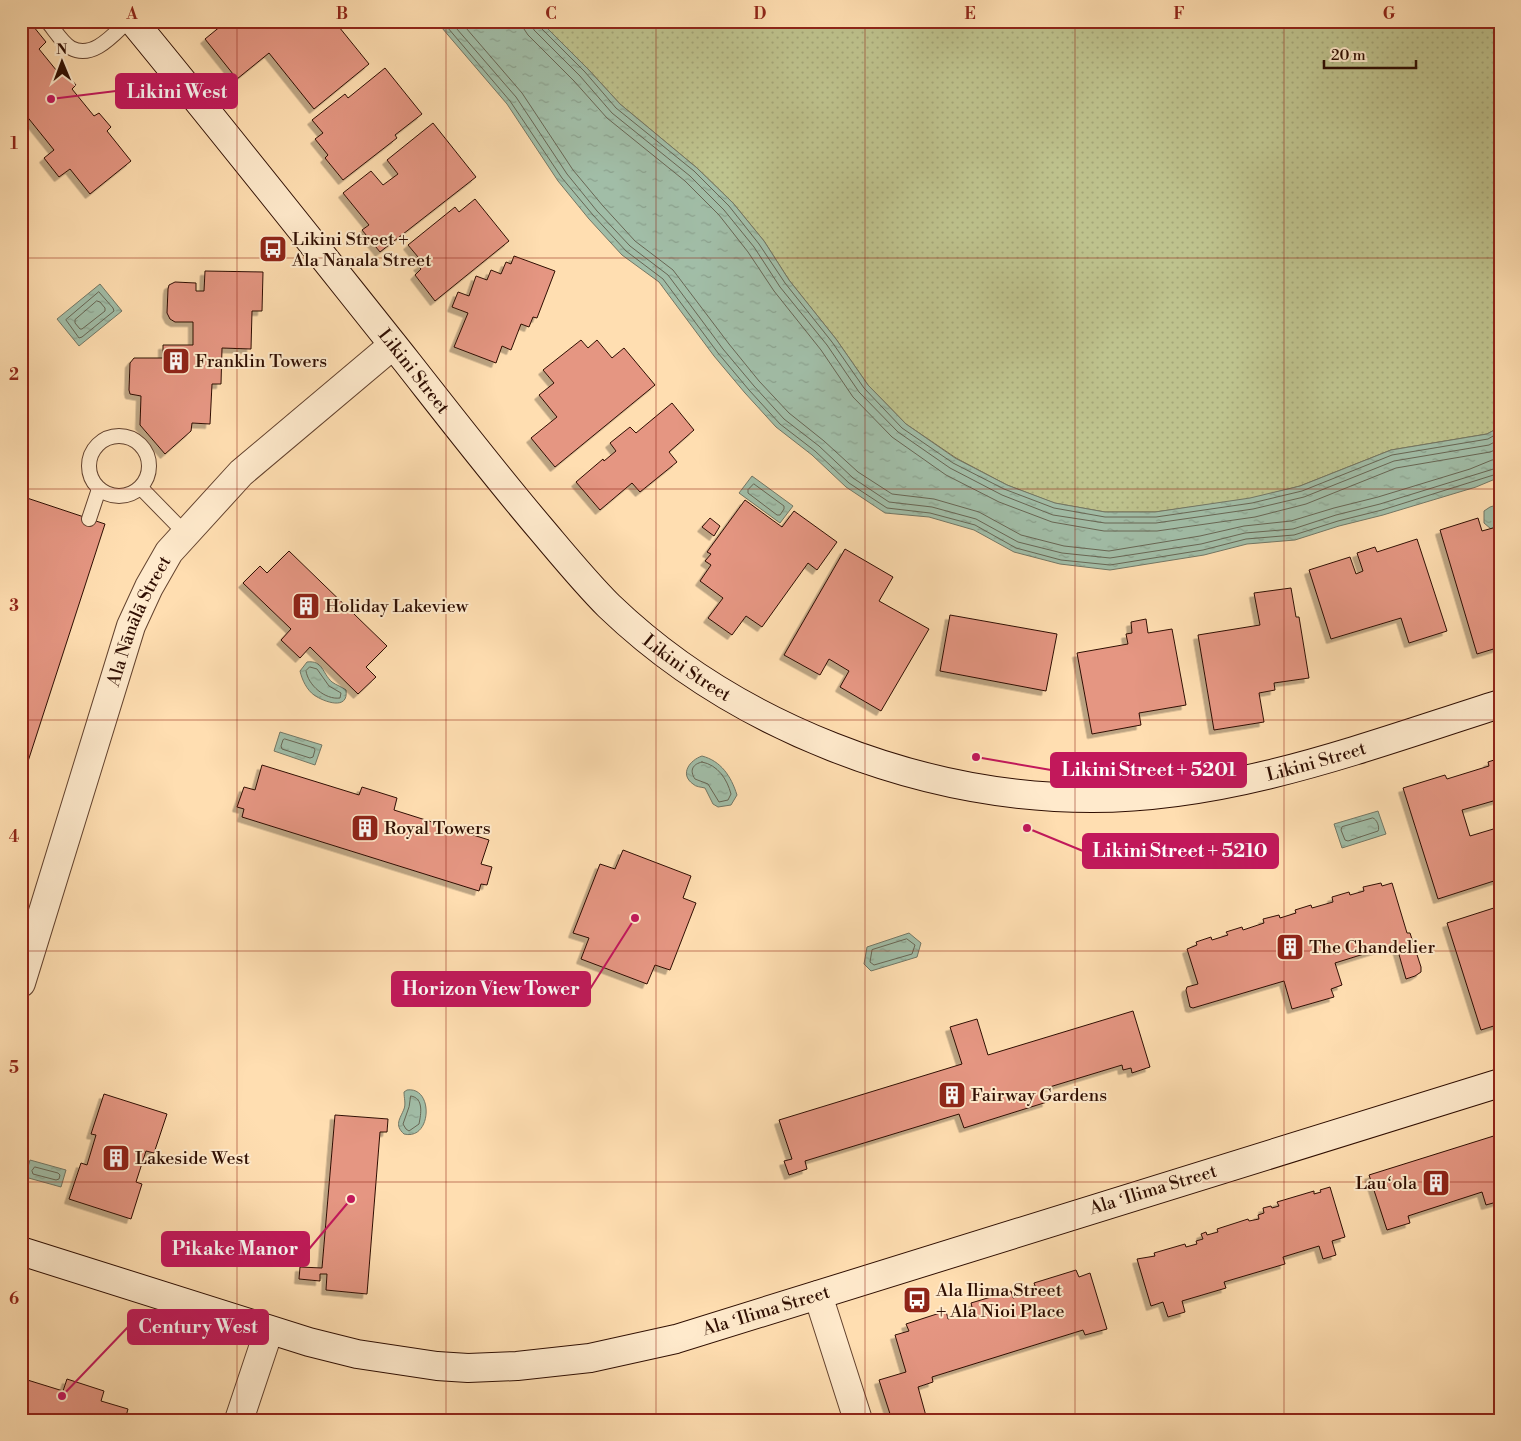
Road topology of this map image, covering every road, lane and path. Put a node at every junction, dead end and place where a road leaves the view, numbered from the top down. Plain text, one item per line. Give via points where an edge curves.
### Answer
1 (47, 21) edge
2 (128, 21) edge
3 (133, 21) edge
4 (393, 346) junction
5 (141, 488) junction
6 (99, 489) junction
7 (89, 519) dead end
8 (185, 533) junction
9 (1500, 704) edge
10 (21, 983) edge
11 (1500, 1083) edge
12 (21, 1252) edge
13 (818, 1295) junction
14 (270, 1330) junction
15 (238, 1420) edge
16 (858, 1420) edge

1 - 2 lane via 70,48 83,52 99,46
3 - 4 street, Likini Street
4 - 8 street, Ala Nānālā Street via 240,473
4 - 9 street, Likini Street via 511,493 610,607 676,661 750,709 878,763 946,782 997,791 1085,798 1144,795 1215,787 1281,773
5 - 6 lane via 126,496 107,494
5 - 6 lane via 150,467 144,447 126,436 116,436 106,439 92,452 89,472
5 - 8 lane
6 - 7 lane
8 - 10 street, Ala Nānālā Street via 169,552 131,626
11 - 13 street, Ala ʻIlima Street
12 - 14 street, Ala ʻIlima Street
13 - 14 street, Ala ʻIlima Street via 676,1339 590,1358 516,1366 437,1366 358,1354
13 - 16 street
14 - 15 street

